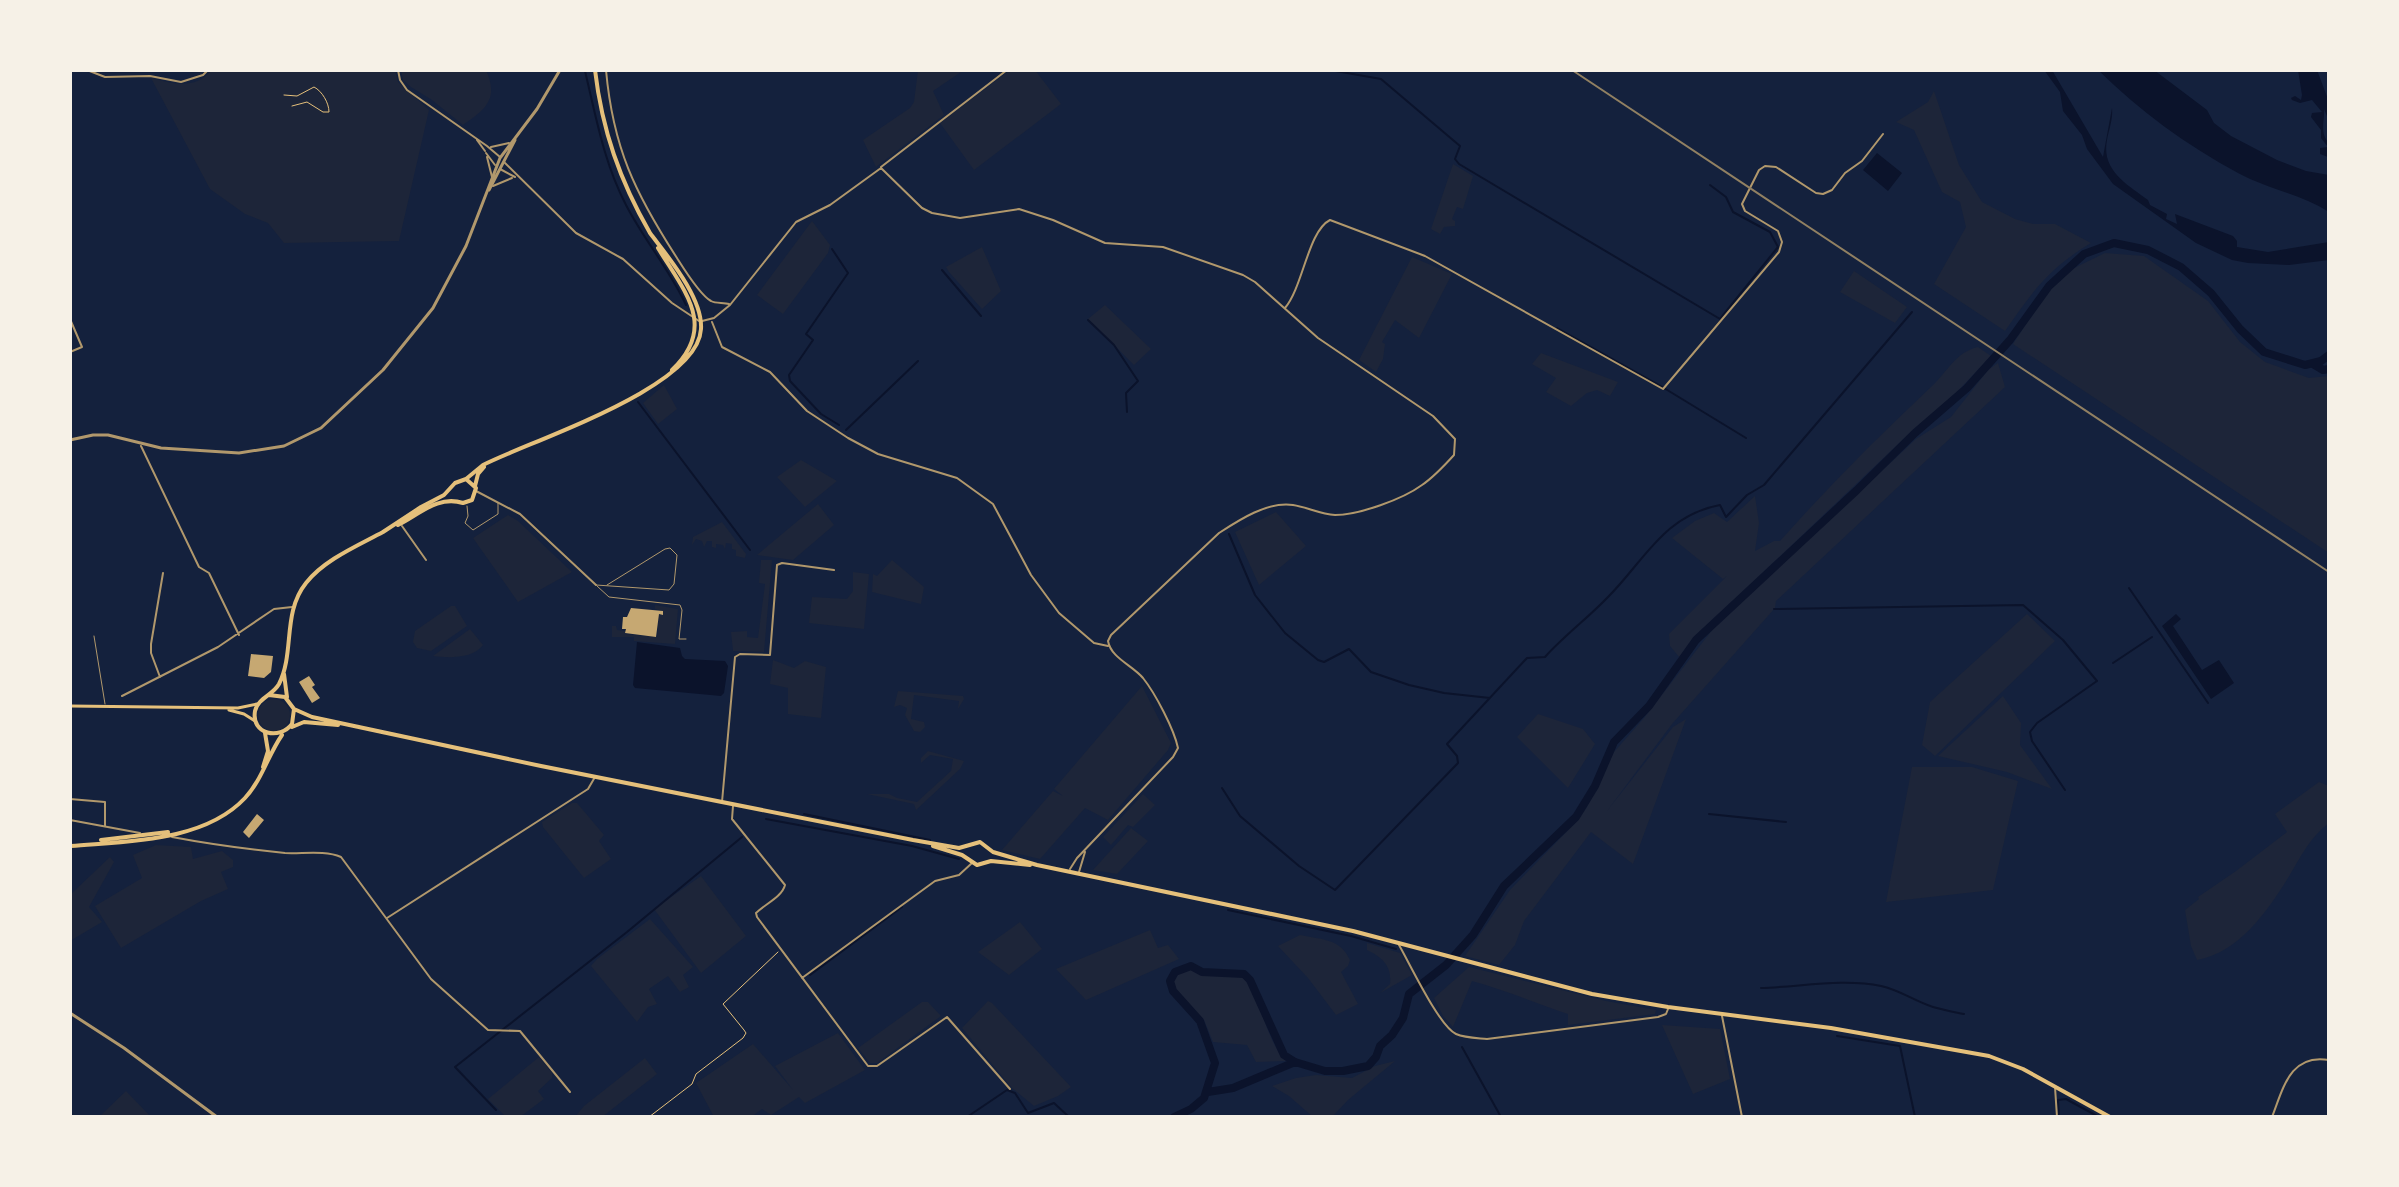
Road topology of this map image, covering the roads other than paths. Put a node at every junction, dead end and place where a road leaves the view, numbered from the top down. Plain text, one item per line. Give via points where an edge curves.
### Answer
1 (87, 70) edge
2 (208, 70) edge
3 (398, 70) edge
4 (560, 70) edge
5 (595, 70) edge
6 (606, 70) edge
7 (1007, 70) edge
8 (517, 134) junction
9 (1883, 134) dead end
10 (476, 139) junction
11 (509, 143) junction
12 (487, 146) junction
13 (486, 153) junction
14 (502, 160) junction
15 (498, 167) junction
16 (881, 168) junction
17 (492, 177) junction
18 (517, 178) junction
19 (492, 186) junction
20 (487, 193) junction
21 (650, 233) junction
22 (730, 305) junction
23 (1285, 308) junction
24 (70, 319) edge
25 (698, 320) junction
26 (711, 320) junction
27 (70, 352) edge
28 (655, 385) junction
29 (70, 440) edge
30 (141, 445) junction
31 (492, 460) junction
32 (466, 479) junction
33 (475, 488) junction
34 (452, 489) junction
35 (484, 497) junction
36 (474, 498) junction
37 (455, 500) junction
38 (498, 502) junction
39 (466, 503) junction
40 (400, 522) junction
41 (426, 560) dead end
42 (834, 570) dead end
43 (163, 573) dead end
44 (596, 585) junction
45 (607, 585) junction
46 (293, 607) junction
47 (239, 635) junction
48 (94, 636) dead end
49 (686, 639) dead end
50 (1109, 647) junction
51 (284, 665) junction
52 (161, 679) junction
53 (269, 695) junction
54 (122, 696) dead end
55 (288, 699) junction
56 (260, 701) junction
57 (105, 705) junction
58 (70, 706) edge
59 (217, 708) junction
60 (294, 709) junction
61 (257, 723) junction
62 (356, 727) junction
63 (290, 728) junction
64 (264, 731) junction
65 (283, 733) junction
66 (261, 773) junction
67 (595, 777) junction
68 (70, 799) edge
69 (722, 802) junction
70 (733, 804) junction
71 (70, 820) edge
72 (105, 828) junction
73 (190, 829) junction
74 (119, 831) junction
75 (145, 835) junction
76 (163, 835) junction
77 (115, 838) junction
78 (913, 840) junction
79 (969, 845) junction
80 (70, 846) edge
81 (1086, 849) junction
82 (989, 851) junction
83 (967, 858) junction
84 (986, 861) junction
85 (972, 863) junction
86 (1037, 865) junction
87 (1068, 871) junction
88 (1079, 873) junction
89 (386, 919) junction
90 (1398, 944) junction
91 (801, 978) junction
92 (1668, 1007) junction
93 (70, 1013) edge
94 (1722, 1014) junction
95 (2329, 1060) edge
96 (2055, 1086) junction
97 (1010, 1089) dead end
98 (570, 1092) dead end
99 (217, 1117) edge
100 (1742, 1117) edge
101 (2057, 1117) edge
102 (2110, 1117) edge
103 (2272, 1117) edge

1 - 2 street via 105,77 181,82
3 - 10 street via 407,90
4 - 8 street
5 - 21 main road via 613,157
6 - 22 street via 615,130 636,190 691,278 711,301
7 - 16 street
8 - 11 street
8 - 14 street
9 - 23 street via 1862,161 1823,194 1776,167 1759,170 1742,204 1778,231 1779,252 1663,389 1425,256 1330,220 1320,229
10 - 12 street
10 - 13 street
11 - 12 street
11 - 14 street
12 - 14 street
13 - 15 street
13 - 17 street
14 - 15 street
14 - 18 street
15 - 17 street
15 - 18 street
15 - 19 street
16 - 22 street via 796,222
16 - 23 street via 932,213 960,218 1019,209 1105,243 1163,247 1243,275
17 - 20 street
18 - 19 street
18 - 25 street via 576,233 623,259
19 - 20 street
20 - 30 street via 455,269 423,323 376,378 321,428 260,451
21 - 25 main road
21 - 25 main road via 688,288
22 - 26 street
23 - 50 street via 1333,350 1433,416 1455,439 1454,455 1408,494 1359,511 1337,515 1285,504 1230,526 1111,635
24 - 27 street via 82,347
25 - 26 street
25 - 28 main road via 687,353
25 - 28 main road via 698,343 690,356
26 - 50 street via 722,347 770,372 807,411 848,438 878,454 957,478 993,504 1031,575 1059,613 1094,643
28 - 31 main road
29 - 30 street via 96,434
30 - 47 street via 199,567 209,573
31 - 32 main road
31 - 33 main road via 478,474
32 - 33 main road
32 - 34 main road
33 - 35 street
33 - 36 main road
34 - 37 main road
34 - 40 main road
35 - 36 street
35 - 38 street
36 - 39 main road
37 - 39 main road
37 - 40 main road via 436,503
38 - 39 lane via 498,514 471,530 465,523
38 - 44 street via 527,519
40 - 41 street
40 - 46 main road via 315,574
42 - 69 street via 777,565 770,655 735,657
43 - 52 street via 151,644
44 - 45 lane
44 - 49 lane via 609,597 680,605 679,639
45 - 45 lane via 669,590 677,555 665,549
46 - 47 street via 274,609
46 - 51 main road
47 - 52 street
48 - 57 lane
50 - 81 street via 1148,685 1178,748
51 - 53 main road
51 - 55 main road
52 - 54 street
53 - 55 main road
53 - 56 main road
55 - 60 main road
56 - 59 main road via 244,708
56 - 61 main road
57 - 58 main road
57 - 59 main road
59 - 61 main road
60 - 62 main road
60 - 63 main road
61 - 64 main road
62 - 63 main road via 304,722
62 - 67 main road
63 - 65 main road
64 - 65 main road
64 - 66 main road via 268,751
65 - 66 main road
66 - 73 main road via 229,812
67 - 69 main road
67 - 89 street via 588,789
68 - 72 street via 105,802
69 - 70 main road
70 - 78 main road
70 - 91 street via 732,819 785,885 756,913
71 - 72 street
72 - 74 street
73 - 75 main road
73 - 76 main road
74 - 75 street
74 - 77 street
75 - 77 main road
76 - 80 main road
76 - 89 street via 278,852 336,854 348,863
77 - 80 main road
78 - 79 main road
78 - 83 main road
79 - 82 main road via 980,842
79 - 83 main road
81 - 87 street
81 - 88 street
82 - 84 main road
82 - 86 main road
83 - 85 main road
84 - 85 main road
84 - 86 main road
85 - 91 street via 959,875 935,881
86 - 87 main road
87 - 88 main road
88 - 90 main road
89 - 98 street via 431,979 488,1030 520,1031
90 - 92 main road via 1592,994
90 - 92 street via 1442,1020 1456,1034 1487,1039 1658,1017
91 - 97 street via 868,1066 877,1066 947,1017
92 - 94 main road
93 - 99 street
94 - 96 main road via 1989,1056
94 - 100 street
95 - 103 street via 2311,1060 2290,1072
96 - 101 street
96 - 102 main road

